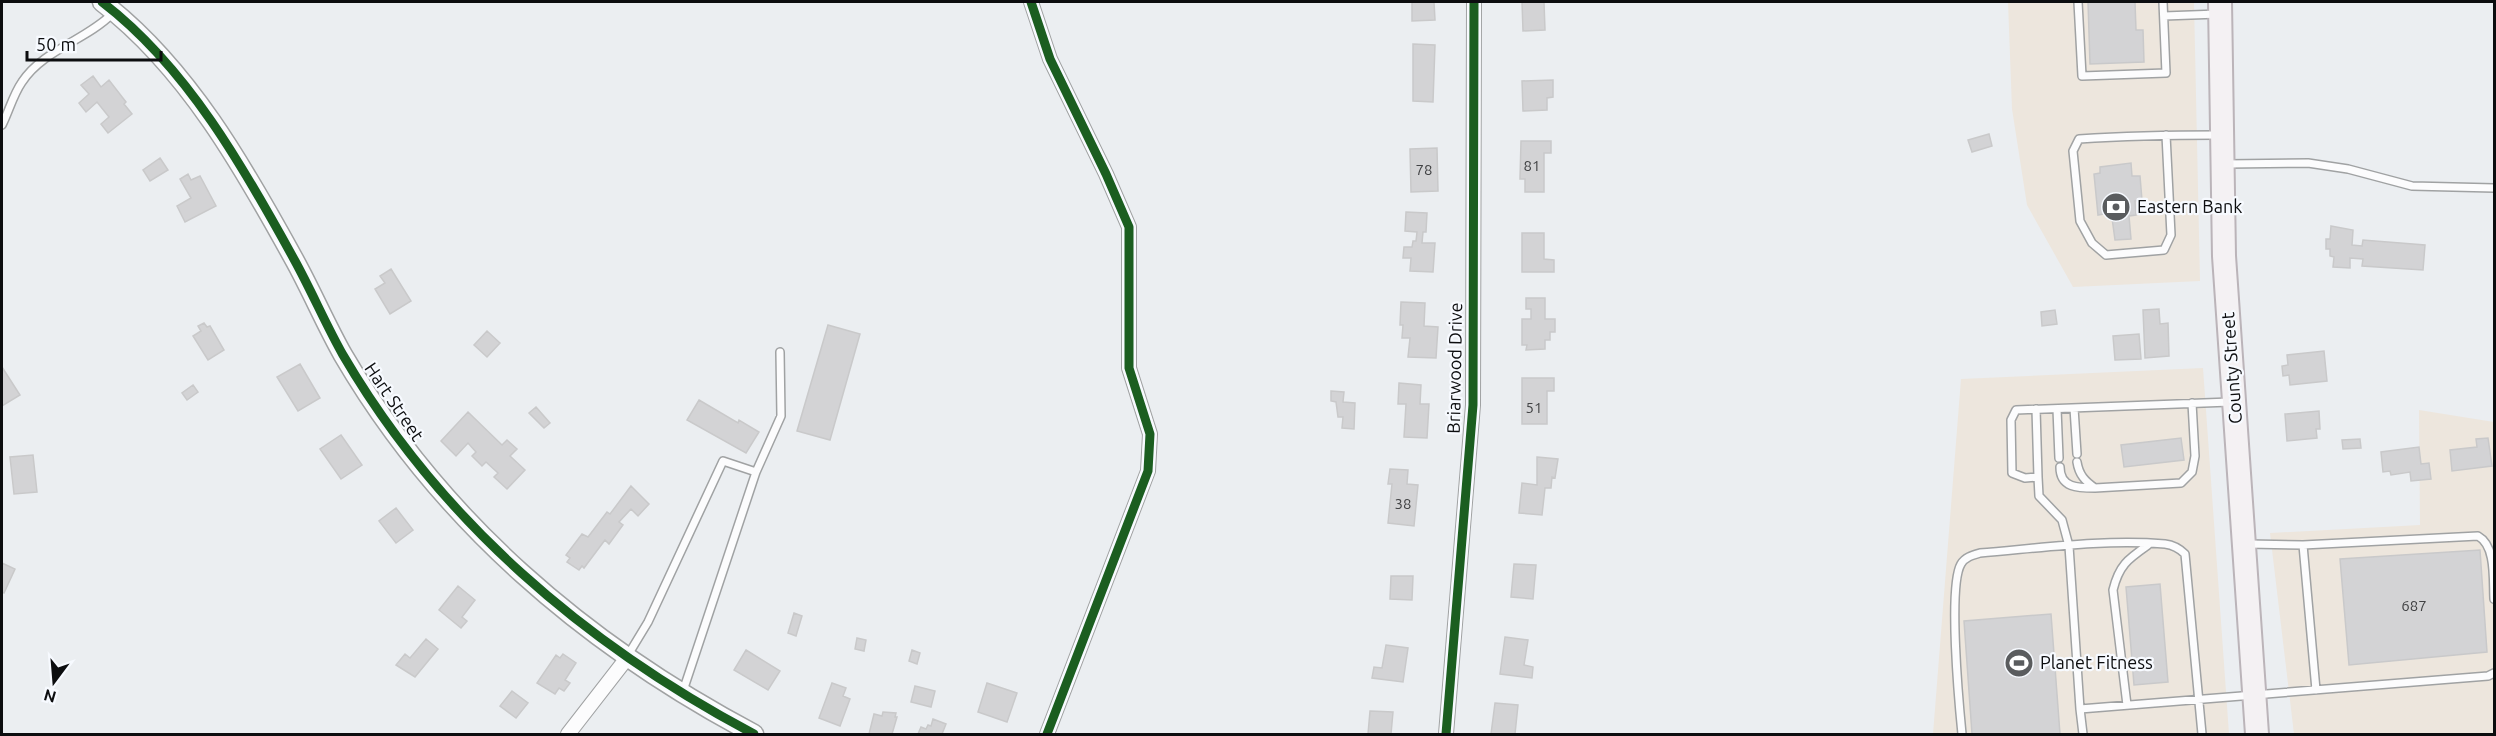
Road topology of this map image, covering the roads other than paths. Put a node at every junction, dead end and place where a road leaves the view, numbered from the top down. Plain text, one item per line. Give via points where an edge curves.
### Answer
1 (1031, 2) edge
2 (1474, 2) edge
3 (2078, 2) edge
4 (2163, 2) edge
5 (108, 7) edge
6 (2221, 8) edge
7 (2164, 16) junction
8 (2, 125) edge
9 (2166, 135) junction
10 (2223, 135) junction
11 (2223, 164) junction
12 (2494, 188) edge
13 (780, 352) dead end
14 (2234, 402) junction
15 (2192, 404) junction
16 (2074, 408) junction
17 (2057, 409) junction
18 (2036, 410) junction
19 (756, 472) junction
20 (2038, 477) junction
21 (2096, 488) junction
22 (2244, 544) junction
23 (2148, 545) junction
24 (2303, 545) junction
25 (2069, 546) junction
26 (2494, 599) edge
27 (627, 658) junction
28 (2494, 673) edge
29 (2316, 690) junction
30 (682, 694) junction
31 (2254, 694) junction
32 (2197, 699) junction
33 (2127, 705) junction
34 (2080, 709) junction
35 (567, 735) edge
36 (754, 735) edge
37 (1047, 735) edge
38 (1446, 735) edge
39 (1962, 735) edge
40 (2083, 735) edge
41 (2202, 735) edge
42 (2257, 735) edge

1 - 37 street via 1050,59 1129,227 1129,368 1150,434 1149,471
2 - 38 street, Briarwood Drive via 1473,405
3 - 7 lane via 2082,76 2166,73
4 - 7 lane
5 - 8 lane via 98,28 43,60 23,81
5 - 27 street, Hart Street via 159,56 199,104 280,233 347,361 405,450 488,543 547,597
6 - 7 lane
6 - 10 main road, County Street
9 - 9 lane via 2079,140 2073,151 2080,221 2092,243 2106,255 2164,250 2171,235
9 - 10 lane
10 - 11 main road, County Street
11 - 12 lane via 2308,163 2412,186
11 - 14 main road, County Street via 2224,256
13 - 19 lane via 781,416
14 - 15 lane
14 - 22 main road, County Street
15 - 16 lane
15 - 21 lane via 2195,456 2192,472 2181,483
16 - 17 lane
16 - 21 lane via 2078,470
17 - 18 lane
17 - 21 lane via 2060,474 2074,488
18 - 20 lane
18 - 20 lane via 2016,410 2010,420 2012,473
19 - 27 lane via 723,461 648,622
19 - 30 lane
20 - 25 lane via 2039,496 2062,520
22 - 24 lane
22 - 31 main road, County Street
23 - 25 lane
23 - 32 lane via 2166,544 2185,554
23 - 33 lane via 2118,572 2113,590
24 - 26 lane via 2478,536 2487,540 2492,550
24 - 29 lane
25 - 34 lane
25 - 39 lane via 1980,553 1961,564 1955,617
27 - 30 street, Hart Street
27 - 35 street
28 - 29 lane
29 - 31 lane
30 - 36 street, Hart Street
31 - 32 lane
31 - 42 main road, County Street
32 - 33 lane
32 - 41 lane
33 - 34 lane
34 - 40 lane

